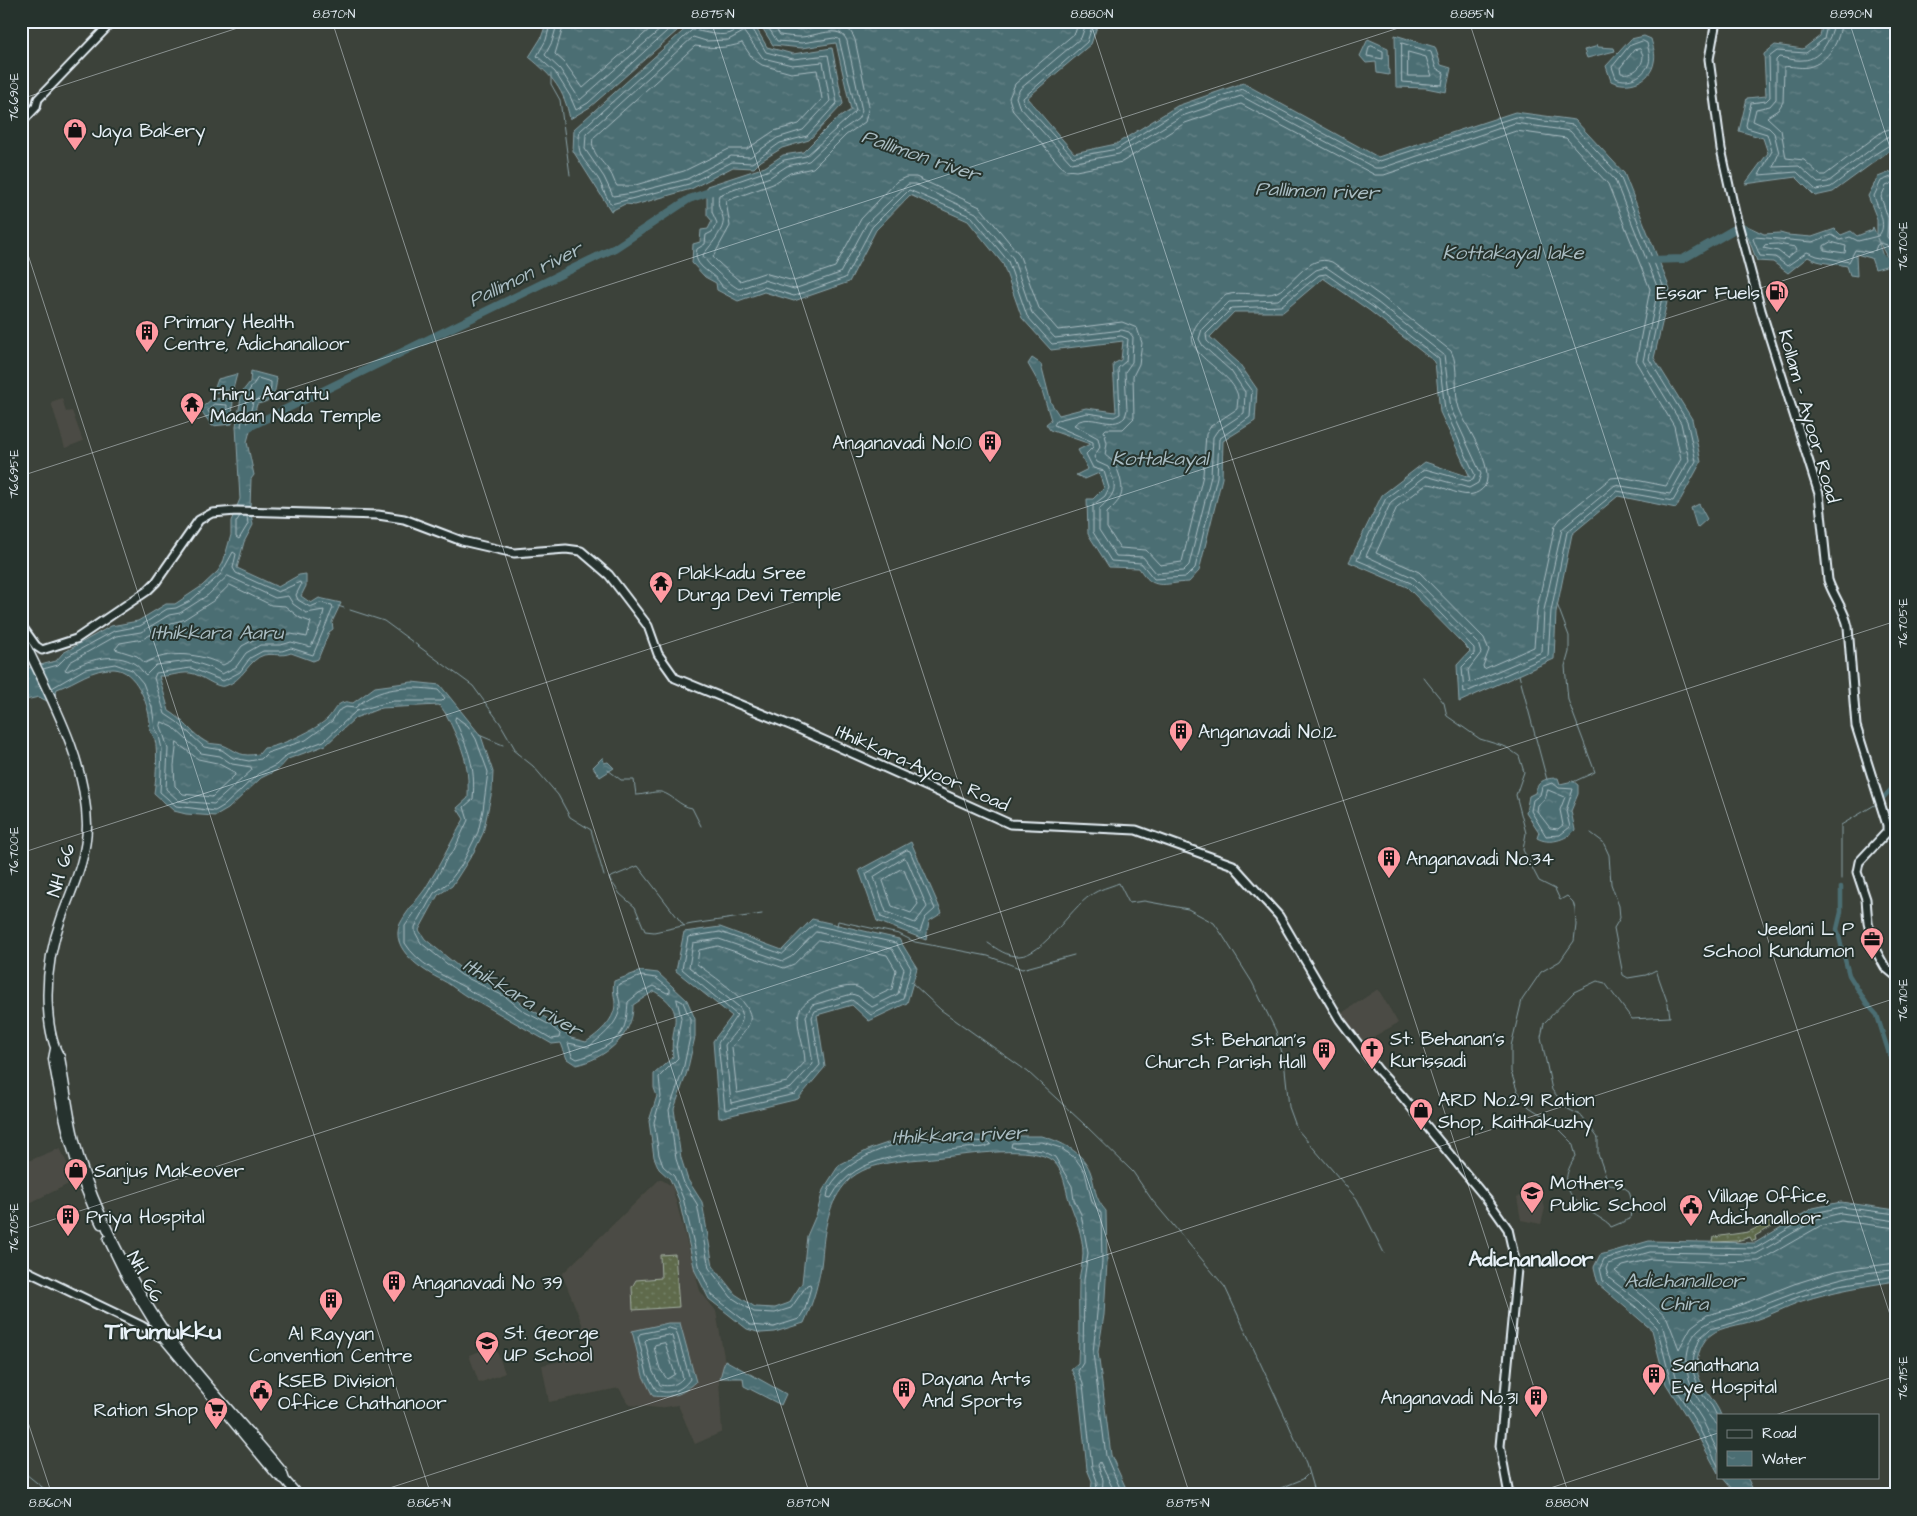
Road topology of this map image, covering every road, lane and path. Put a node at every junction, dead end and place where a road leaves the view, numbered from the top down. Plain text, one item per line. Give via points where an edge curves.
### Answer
1 (113, 21) edge
2 (1716, 21) edge
3 (21, 123) edge
4 (21, 625) edge
5 (21, 635) edge
6 (1896, 976) edge
7 (55, 1049) junction
8 (21, 1268) edge
9 (154, 1323) junction
10 (142, 1326) junction
11 (164, 1339) junction
12 (285, 1480) junction
13 (298, 1495) edge
14 (1509, 1495) edge

1 - 3 main road via 38,99 36,108
2 - 6 main road, Kollam - Ayoor Road via 1710,50 1711,86 1735,213 1761,310 1819,494 1828,580 1847,619 1856,726 1887,825 1887,832 1859,862 1857,872 1866,899 1875,949 1885,966
4 - 14 main road, Ithikkara-Ayoor Road via 42,650 76,639 147,591 199,520 212,514 254,511 378,515 404,519 462,541 514,553 585,552 609,575 648,626 658,654 675,678 792,726 1010,824 1136,830 1233,864 1279,916 1340,1020 1508,1229 1517,1269 1500,1446
5 - 7 highway, NH 66 via 79,768 87,827 82,864 58,928 47,972 49,1020
7 - 9 highway, NH 66 via 53,1059 64,1120 81,1181 127,1278
7 - 12 highway, NH 66 via 60,1057 84,1174 129,1269 177,1348 282,1470
8 - 10 main road
9 - 10 main road
9 - 11 highway, NH 66
10 - 11 main road
11 - 12 highway, NH 66 via 277,1476
12 - 13 highway, NH 66

